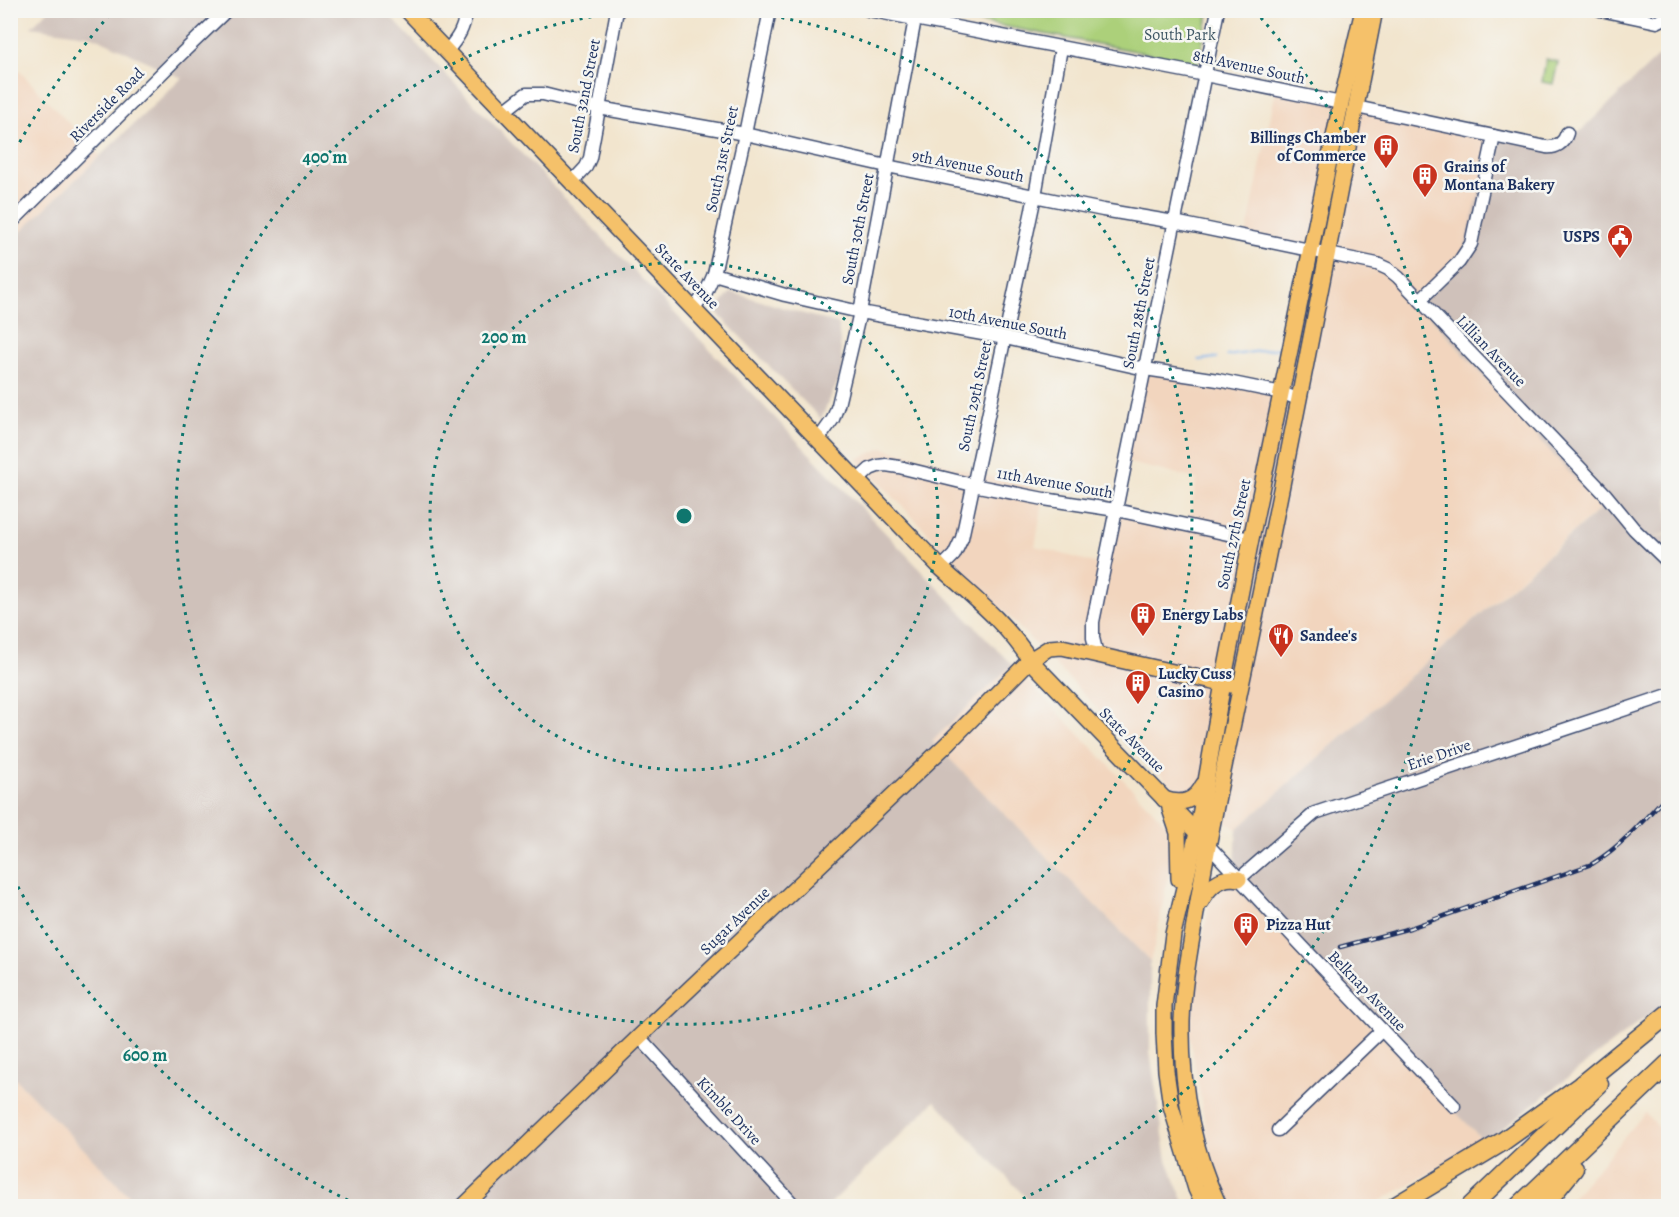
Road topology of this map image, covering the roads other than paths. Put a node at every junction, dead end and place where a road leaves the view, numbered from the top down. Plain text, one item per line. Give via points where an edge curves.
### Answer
1 (227, 10) edge
2 (407, 10) edge
3 (467, 10) edge
4 (617, 10) edge
5 (770, 10) edge
6 (868, 10) edge
7 (1218, 10) edge
8 (1363, 10) edge
9 (1375, 10) edge
10 (1600, 10) edge
11 (1668, 14) edge
12 (915, 19) junction
13 (1061, 48) junction
14 (446, 52) junction
15 (1205, 75) junction
16 (1341, 103) junction
17 (1356, 107) junction
18 (599, 108) junction
19 (503, 112) junction
20 (745, 134) junction
21 (1566, 134) dead end
22 (1494, 136) junction
23 (887, 166) junction
24 (572, 182) junction
25 (1035, 196) junction
26 (1174, 222) junction
27 (10, 224) edge
28 (1311, 250) junction
29 (1327, 254) junction
30 (714, 274) junction
31 (1420, 300) junction
32 (694, 309) junction
33 (860, 312) junction
34 (1005, 338) junction
35 (1145, 369) junction
36 (1282, 393) junction
37 (1298, 399) junction
38 (818, 440) junction
39 (857, 481) junction
40 (973, 485) junction
41 (1116, 510) junction
42 (1251, 539) junction
43 (1668, 562) edge
44 (941, 568) junction
45 (1093, 622) junction
46 (1072, 649) junction
47 (1097, 654) junction
48 (1030, 660) junction
49 (1222, 683) junction
50 (1241, 687) junction
51 (1668, 695) edge
52 (1206, 779) junction
53 (1164, 799) junction
54 (1197, 833) junction
55 (1208, 845) junction
56 (1239, 879) junction
57 (1196, 913) junction
58 (1178, 915) junction
59 (1668, 1014) edge
60 (1668, 1019) edge
61 (1382, 1030) junction
62 (639, 1037) junction
63 (1668, 1065) edge
64 (1454, 1106) dead end
65 (1278, 1130) dead end
66 (464, 1206) edge
67 (795, 1206) edge
68 (1204, 1206) edge
69 (1220, 1206) edge
70 (1396, 1206) edge
71 (1471, 1206) edge
72 (1519, 1206) edge
73 (1543, 1206) edge

1 - 27 street, Riverside Road
2 - 14 main road, State Avenue
3 - 14 street via 463,28
4 - 18 street, South 32nd Street
5 - 20 street, South 31st Street
6 - 12 street, 8th Avenue South
7 - 15 street, South 28th Street
8 - 16 main road, South 27th Street
9 - 17 main road
10 - 11 street via 1657,22
12 - 13 street, 8th Avenue South
12 - 23 street, South 30th Street
13 - 15 street, 8th Avenue South
13 - 25 street, South 29th Street
14 - 19 main road, State Avenue
15 - 16 street, 8th Avenue South
15 - 26 street, South 28th Street
16 - 28 main road, South 27th Street
17 - 22 street
17 - 29 main road
18 - 19 street, 9th Avenue South via 532,93
18 - 20 street, 9th Avenue South
18 - 24 street, South 32nd Street via 590,158
19 - 24 main road, State Avenue
20 - 23 street, 9th Avenue South
20 - 30 street, South 31st Street
21 - 22 street via 1560,144 1551,147
22 - 31 street via 1471,244 1459,262
23 - 25 street, 9th Avenue South
23 - 33 street, South 30th Street
24 - 32 main road, State Avenue
25 - 26 street, 9th Avenue South
25 - 34 street, South 29th Street
26 - 28 street, 9th Avenue South
26 - 35 street, South 28th Street
28 - 29 street, 9th Avenue South
28 - 36 main road, South 27th Street
29 - 31 street, 9th Avenue South via 1388,269
29 - 37 main road
30 - 32 street, South 31st Street
30 - 33 street, 10th Avenue South via 785,296
31 - 43 street, Lillian Avenue
32 - 38 main road, State Avenue
33 - 34 street, 10th Avenue South
33 - 38 street, South 30th Street via 838,405
34 - 35 street, 10th Avenue South
34 - 40 street, South 29th Street
35 - 36 street, 10th Avenue South
35 - 41 street, South 28th Street
36 - 37 street, 10th Avenue South
36 - 42 main road, South 27th Street
37 - 50 main road
38 - 39 main road, State Avenue
39 - 40 street, 11th Avenue South via 870,469 886,465
39 - 44 main road, State Avenue
40 - 41 street, 11th Avenue South
40 - 44 street, South 29th Street via 962,538 954,555
41 - 42 street, 11th Avenue South
41 - 45 street, South 28th Street
42 - 49 main road, South 27th Street
44 - 48 main road, State Avenue via 986,622
45 - 46 street, South 28th Street via 1085,638
45 - 47 street, South 28th Street
46 - 47 main road, Sugar Avenue
46 - 48 main road, Sugar Avenue via 1048,648
47 - 49 main road, Sugar Avenue
48 - 53 main road, State Avenue
48 - 62 main road, Sugar Avenue
49 - 50 main road, Sugar Avenue
49 - 52 main road, South 27th Street
50 - 55 main road
51 - 56 street, Erie Drive via 1315,813
52 - 53 main road via 1191,800
52 - 54 main road, South 27th Street
53 - 54 main road, State Avenue
53 - 58 main road via 1179,833
54 - 55 main road, State Avenue
54 - 58 main road, South 27th Street
55 - 56 street, Belknap Avenue
55 - 57 main road
56 - 57 main road via 1214,884
56 - 61 street, Belknap Avenue
57 - 69 main road via 1182,1018 1182,1061 1192,1128
58 - 68 main road, South 27th Street via 1164,1006 1166,1071 1171,1107
59 - 70 highway via 1580,1086 1502,1142
60 - 71 highway
61 - 64 street, Belknap Avenue
61 - 65 street
62 - 66 main road, Sugar Avenue
62 - 67 street, Kimble Drive
63 - 72 highway
63 - 73 highway

